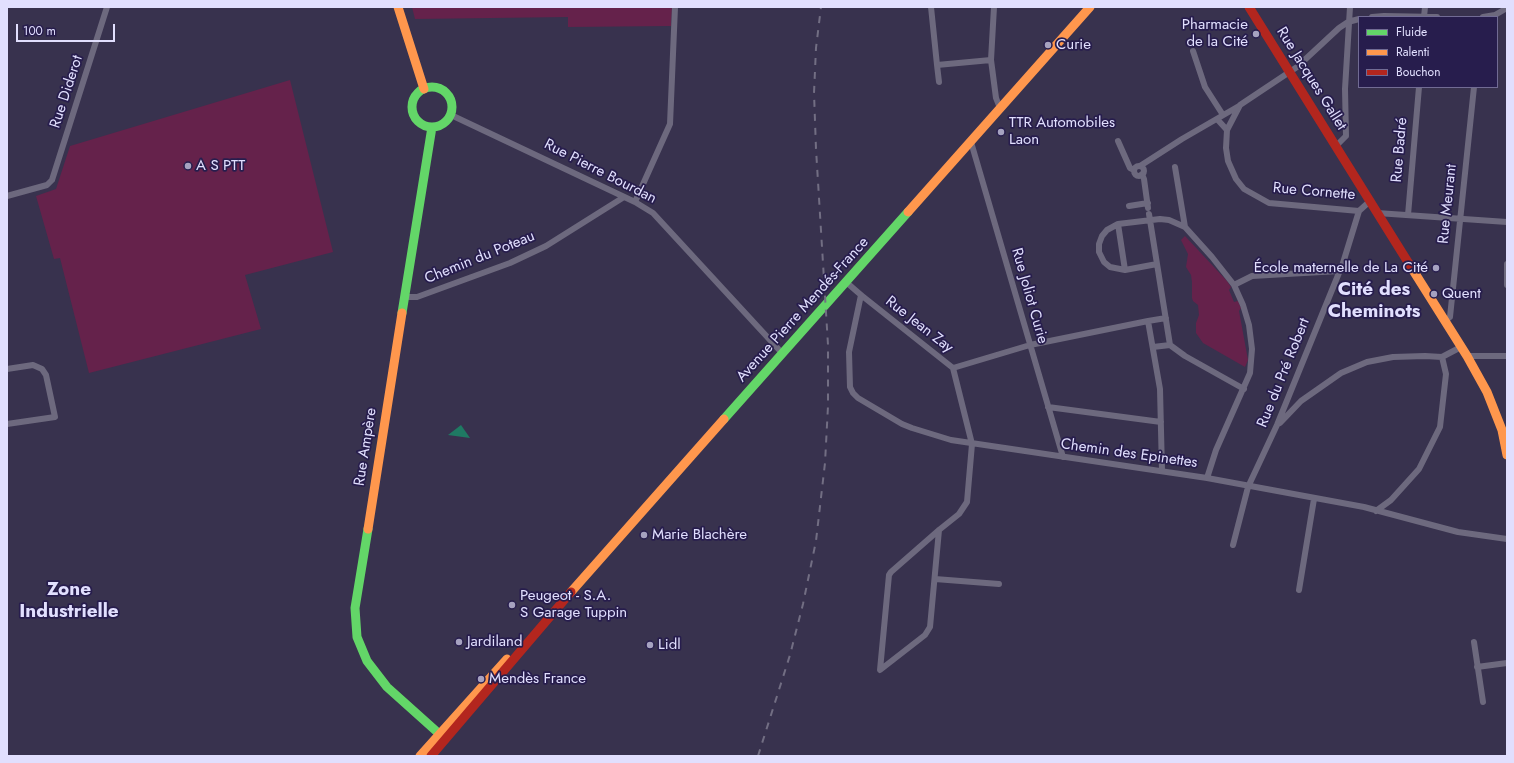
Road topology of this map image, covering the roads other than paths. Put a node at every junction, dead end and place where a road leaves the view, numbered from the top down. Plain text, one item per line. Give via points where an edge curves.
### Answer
1 (107, 7) edge
2 (398, 7) edge
3 (675, 7) edge
4 (931, 7) edge
5 (994, 7) edge
6 (1090, 7) edge
7 (1249, 7) edge
8 (1350, 7) edge
9 (1425, 7) edge
10 (1507, 8) edge
11 (1384, 16) edge
12 (1424, 16) edge
13 (1494, 16) edge
14 (1358, 19) edge
15 (1348, 22) junction
16 (1192, 51) dead end
17 (991, 60) junction
18 (937, 65) junction
19 (1290, 72) junction
20 (939, 82) dead end
21 (1419, 88) edge
22 (1474, 88) edge
23 (424, 89) junction
24 (1240, 105) junction
25 (1000, 108) junction
26 (451, 115) junction
27 (1223, 115) junction
28 (1217, 119) junction
29 (432, 127) junction
30 (1227, 130) junction
31 (1118, 141) dead end
32 (971, 142) junction
33 (1336, 146) junction
34 (1140, 166) junction
35 (1175, 167) dead end
36 (1134, 170) junction
37 (1142, 174) junction
38 (7, 196) edge
39 (624, 197) junction
40 (1370, 201) junction
41 (635, 202) junction
42 (1130, 206) dead end
43 (1149, 211) junction
44 (1359, 211) junction
45 (1377, 213) junction
46 (1408, 215) junction
47 (1460, 218) junction
48 (1507, 222) edge
49 (1118, 224) junction
50 (1184, 227) junction
51 (1157, 264) junction
52 (1507, 264) edge
53 (1125, 270) junction
54 (1339, 271) junction
55 (846, 282) junction
56 (1507, 285) edge
57 (1234, 286) junction
58 (861, 295) junction
59 (404, 297) junction
60 (1166, 318) junction
61 (1148, 321) junction
62 (1445, 321) junction
63 (1030, 345) junction
64 (1170, 345) junction
65 (1153, 347) junction
66 (1461, 347) junction
67 (782, 353) junction
68 (1467, 356) junction
69 (1507, 356) edge
70 (1442, 357) junction
71 (953, 368) junction
72 (7, 369) edge
73 (1244, 389) junction
74 (1048, 407) junction
75 (1161, 422) junction
76 (7, 424) edge
77 (1277, 425) junction
78 (972, 444) junction
79 (1507, 453) edge
80 (1063, 457) junction
81 (1162, 471) junction
82 (1207, 478) junction
83 (1248, 487) junction
84 (1314, 499) junction
85 (1376, 511) junction
86 (939, 530) junction
87 (1507, 539) edge
88 (1233, 545) dead end
89 (935, 579) junction
90 (999, 584) dead end
91 (1299, 590) dead end
92 (1474, 642) dead end
93 (1507, 663) edge
94 (1477, 667) junction
95 (1483, 702) dead end
96 (444, 735) junction
97 (420, 756) edge
98 (431, 756) edge

1 - 38 street, Rue Diderot via 52,180 47,185
2 - 23 main road
3 - 41 street via 670,124
4 - 18 street
5 - 17 street
6 - 25 main road, Avenue Pierre Mendés-France
7 - 19 main road, Rue Jacques Gallet
8 - 15 street
9 - 12 street
10 - 13 street
11 - 12 street
14 - 15 street
15 - 19 street, Rue Cornette
15 - 33 street via 1346,136
16 - 27 street via 1205,87
17 - 18 street
17 - 25 street via 996,98
18 - 20 street
19 - 24 street, Rue Cornette
19 - 33 main road, Rue Jacques Gallet
21 - 46 street, Rue Badré
22 - 47 street, Rue Meurant
23 - 26 main road via 436,87 446,92 452,103
23 - 29 main road via 416,96 412,109 419,122
24 - 27 street
24 - 30 street, Rue Cornette
25 - 32 main road, Avenue Pierre Mendés-France
26 - 29 main road via 442,125
26 - 39 street, Rue Pierre Bourdan
27 - 28 street
28 - 30 street
28 - 34 street
29 - 59 main road, Rue Ampère
30 - 44 street, Rue Cornette via 1228,161 1244,189 1269,203
31 - 36 street via 1130,168
32 - 55 main road, Avenue Pierre Mendés-France
32 - 63 street, Rue Joliot Curie
33 - 40 main road, Rue Jacques Gallet
34 - 36 street
34 - 37 street via 1144,170
35 - 50 street
36 - 37 street via 1136,176
37 - 43 street
39 - 41 street, Rue Pierre Bourdan
39 - 59 street, Chemin du Poteau via 546,246 510,263 417,297
40 - 44 street, Rue Cornette
40 - 45 main road, Rue Jacques Gallet
41 - 67 street, Rue Pierre Bourdan via 653,213
42 - 43 street
43 - 49 street
43 - 50 street via 1160,219
43 - 51 street
44 - 54 street, Rue du Pré Robert
45 - 46 street
45 - 62 main road, Rue Jacques Gallet
46 - 47 street
47 - 48 street
47 - 62 street, Rue Meurant via 1450,316
49 - 53 street
49 - 53 street via 1104,232 1099,252 1107,265
50 - 57 street
51 - 53 street
51 - 60 street
52 - 56 street
54 - 57 street via 1252,276
54 - 77 street, Rue du Pré Robert
55 - 58 street, Rue Jean Zay
55 - 67 main road, Avenue Pierre Mendés-France
57 - 73 street via 1243,305 1251,337 1250,373
58 - 71 street, Rue Jean Zay
58 - 78 street, Chemin des Epinettes via 849,352 850,387 853,393 902,424
59 - 96 main road, Rue Ampère via 355,608 357,637 367,661 388,687
60 - 61 street
60 - 64 street
61 - 63 street
61 - 65 street
62 - 66 main road, Rue Jacques Gallet
63 - 71 street
63 - 74 street, Rue Joliot Curie
64 - 65 street
64 - 73 street
65 - 75 street via 1160,389
66 - 68 main road, Rue Jacques Gallet
66 - 70 street
67 - 96 main road, Avenue Pierre Mendés-France via 536,631 510,655
68 - 69 street
68 - 79 main road, Rue Jacques Gallet via 1497,414
70 - 77 street via 1393,357 1367,362 1342,373 1301,401
70 - 85 street via 1446,374 1440,427 1419,469 1391,500
71 - 78 street, Rue Jean Zay
72 - 76 street via 33,365 42,369 46,375 55,417
73 - 82 street via 1216,450
74 - 75 street
74 - 80 street, Rue Joliot Curie
75 - 81 street
77 - 83 street, Rue du Pré Robert
78 - 80 street, Chemin des Epinettes
78 - 86 street, Rue Jean Zay via 967,502 959,514
80 - 81 street, Chemin des Epinettes
81 - 82 street, Chemin des Epinettes
82 - 83 street, Chemin des Epinettes
83 - 84 street, Chemin des Epinettes
83 - 88 street, Rue du Pré Robert
84 - 85 street, Chemin des Epinettes
84 - 91 street
85 - 87 street, Chemin des Epinettes via 1458,532
86 - 89 street
86 - 89 street, Rue Jean Zay via 889,575 880,670 929,631
89 - 90 street
92 - 94 street
93 - 94 street
94 - 95 street
96 - 97 main road, Avenue Pierre Mendés-France
96 - 98 main road, Avenue Pierre Mendés-France

